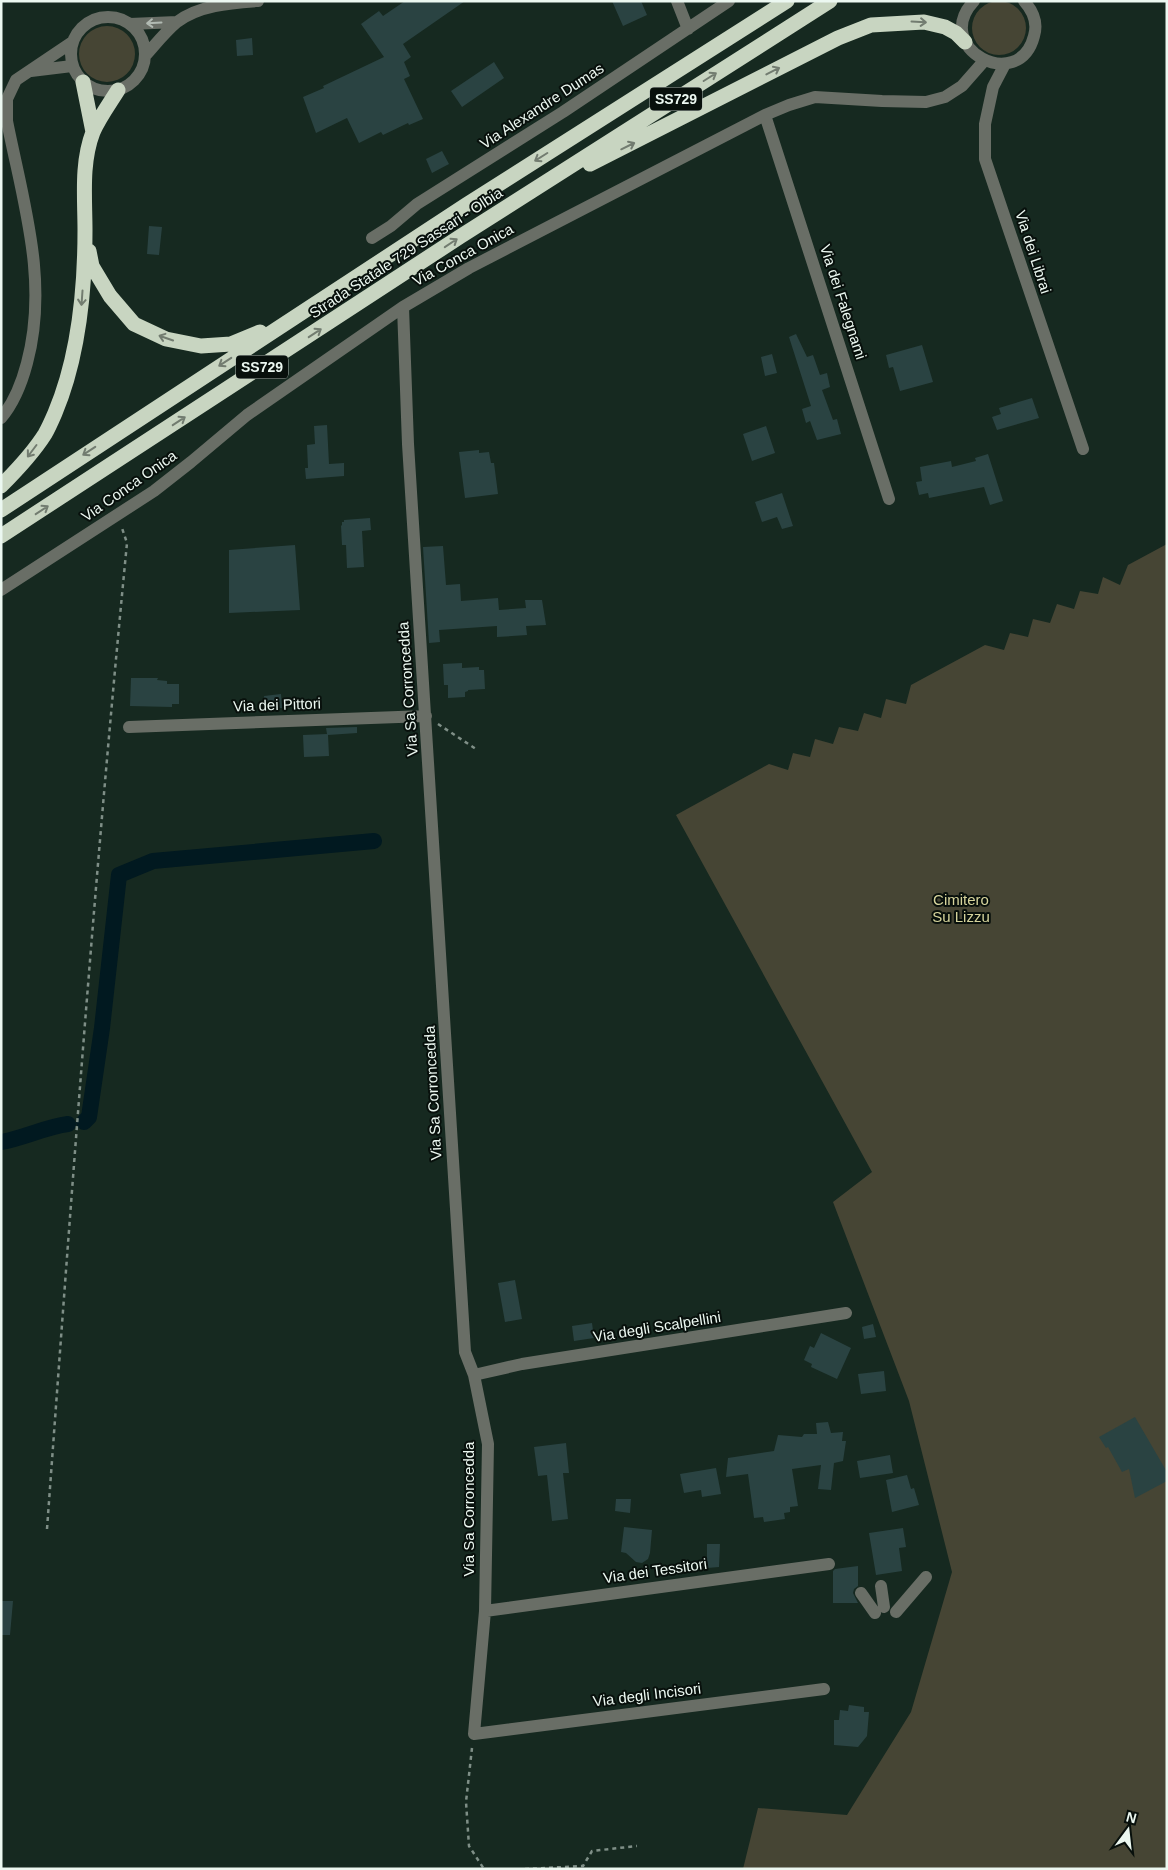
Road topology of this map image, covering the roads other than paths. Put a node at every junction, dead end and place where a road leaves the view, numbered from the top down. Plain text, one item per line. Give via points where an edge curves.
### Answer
1 (258, 1) edge
2 (677, 1) edge
3 (729, 1) edge
4 (787, 1) edge
5 (830, 1) edge
6 (974, 1) edge
7 (1024, 1) edge
8 (178, 22) junction
9 (130, 24) junction
10 (688, 29) junction
11 (965, 42) junction
12 (72, 43) junction
13 (145, 56) junction
14 (984, 61) junction
15 (1005, 64) junction
16 (72, 66) junction
17 (28, 71) junction
18 (83, 82) junction
19 (118, 90) junction
20 (765, 115) junction
21 (93, 132) junction
22 (522, 198) junction
23 (85, 232) junction
24 (372, 238) dead end
25 (404, 307) junction
26 (296, 317) junction
27 (1, 418) edge
28 (1083, 449) dead end
29 (1, 486) edge
30 (889, 499) dead end
31 (1, 510) edge
32 (1, 536) edge
33 (1, 590) edge
34 (426, 716) junction
35 (129, 727) dead end
36 (846, 1313) dead end
37 (474, 1375) junction
38 (829, 1564) dead end
39 (926, 1576) dead end
40 (881, 1586) dead end
41 (861, 1593) dead end
42 (485, 1611) junction
43 (885, 1611) junction
44 (824, 1689) dead end
45 (474, 1734) joint

1 - 8 street via 224,4 196,12
2 - 10 street
3 - 10 street, Via Alexandre Dumas
4 -> 26 highway, Strada Statale 729 Sassari - Olbia / SS729
22 -> 5 highway, Strada Statale 729 Sassari - Olbia / SS729
6 - 11 street via 964,14
7 - 15 street via 1033,14 1033,41 1022,56
8 -> 9 street
8 - 13 street
9 - 12 street via 117,18 94,19 76,33
9 - 13 street via 142,40
10 - 24 street, Via Alexandre Dumas via 530,134 416,204
11 - 14 street
22 -> 11 highway via 838,38 871,25 924,22 945,27
12 - 16 street
12 - 17 street
13 - 19 street via 136,79
14 - 15 street
14 - 20 street, Via Conca Onica via 962,86 945,97 926,102 815,97
15 - 28 street, Via dei Librai via 992,87 985,124 985,160
16 - 17 street
16 - 18 street
17 - 27 street via 16,80 7,99 7,121 34,253 36,320 25,371 8,410
18 - 19 street via 97,90
18 - 21 highway
19 - 21 highway
20 - 25 street, Via Conca Onica via 469,268
20 - 30 street, Via dei Falegnami
21 - 23 highway via 84,174
32 -> 22 highway, Strada Statale 729 Sassari - Olbia / SS729
26 -> 23 highway via 231,344 201,346 166,339 134,324 110,296 92,266
23 -> 29 highway via 82,302 66,388 46,433
25 - 33 street, Via Conca Onica via 247,415 154,491
25 - 34 street, Via Sa Corroncedda via 408,444
26 -> 31 highway, Strada Statale 729 Sassari - Olbia / SS729
34 - 35 street, Via dei Pittori
34 - 37 street, Via Sa Corroncedda via 465,1352
36 - 37 street, Via degli Scalpellini via 522,1364
37 - 42 street, Via Sa Corroncedda via 488,1444
38 - 42 street, Via dei Tessitori
39 - 43 street
40 - 43 street
41 - 43 street
42 - 45 street, Via Sa Corroncedda
44 - 45 street, Via degli Incisori

